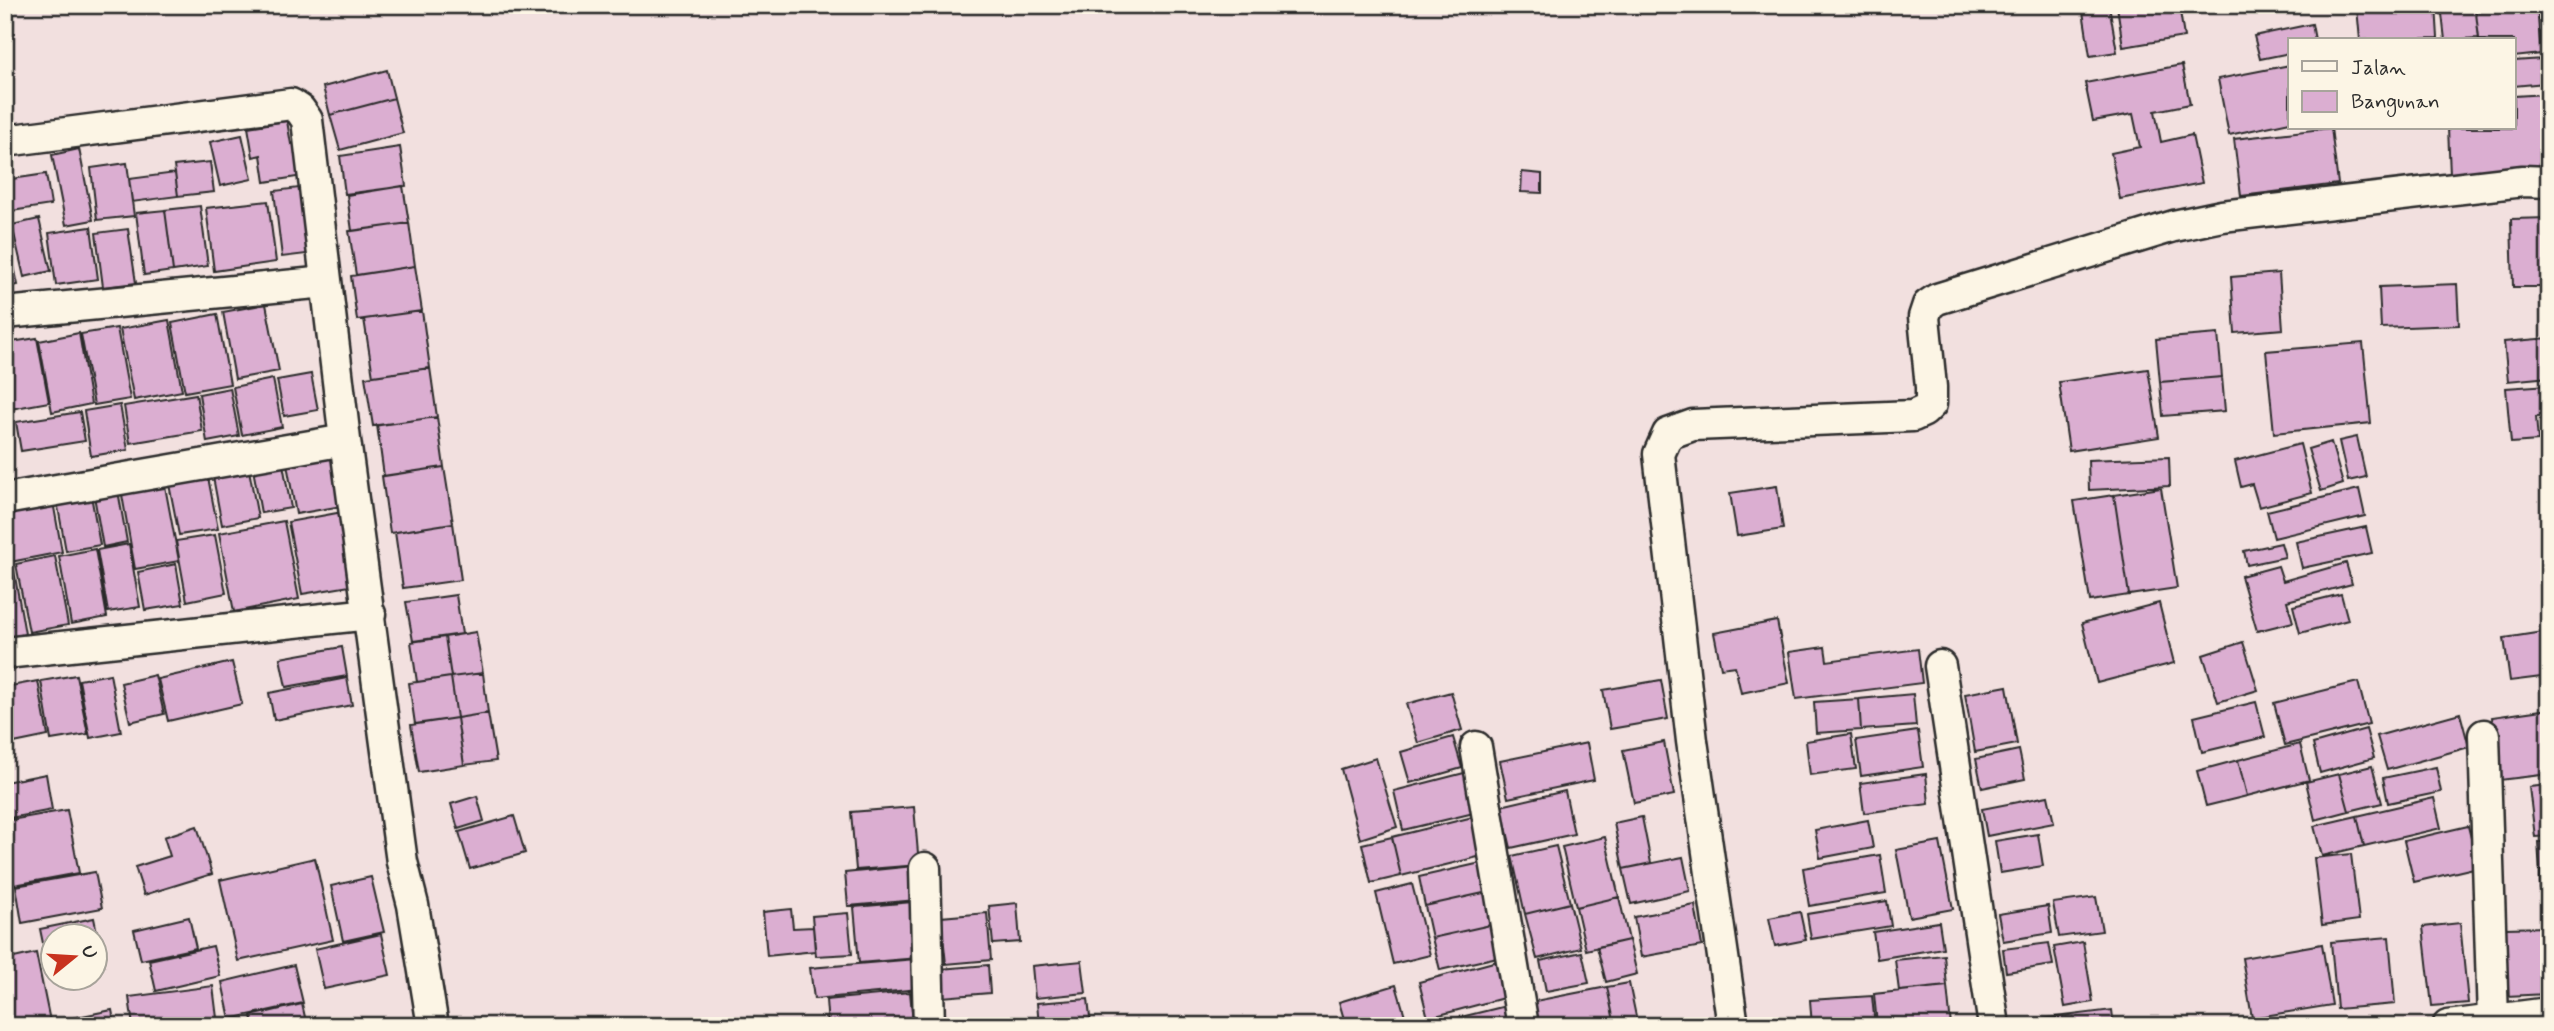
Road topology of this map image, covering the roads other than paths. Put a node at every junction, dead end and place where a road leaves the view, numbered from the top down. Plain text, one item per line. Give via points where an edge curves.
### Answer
1 (5, 141) edge
2 (2549, 182) edge
3 (326, 282) junction
4 (5, 313) edge
5 (345, 440) junction
6 (5, 499) edge
7 (370, 614) junction
8 (5, 653) edge
9 (1940, 666) dead end
10 (2484, 735) dead end
11 (1476, 747) dead end
12 (925, 868) dead end
13 (2549, 1013) edge
14 (2493, 1020) junction
15 (433, 1026) edge
16 (929, 1026) edge
17 (1523, 1026) edge
18 (1733, 1026) edge
19 (1994, 1026) edge
20 (2448, 1026) edge

1 - 3 street via 291,104 307,120
2 - 18 street via 2299,206 2174,226 1928,305 1924,317 1931,404 1913,416 1693,425 1668,434 1659,454 1692,741
3 - 4 street
3 - 5 street
5 - 6 street
5 - 7 street
7 - 8 street
7 - 15 street via 402,862
9 - 19 street
10 - 14 street
11 - 17 street
12 - 16 street
13 - 14 street
14 - 20 street

